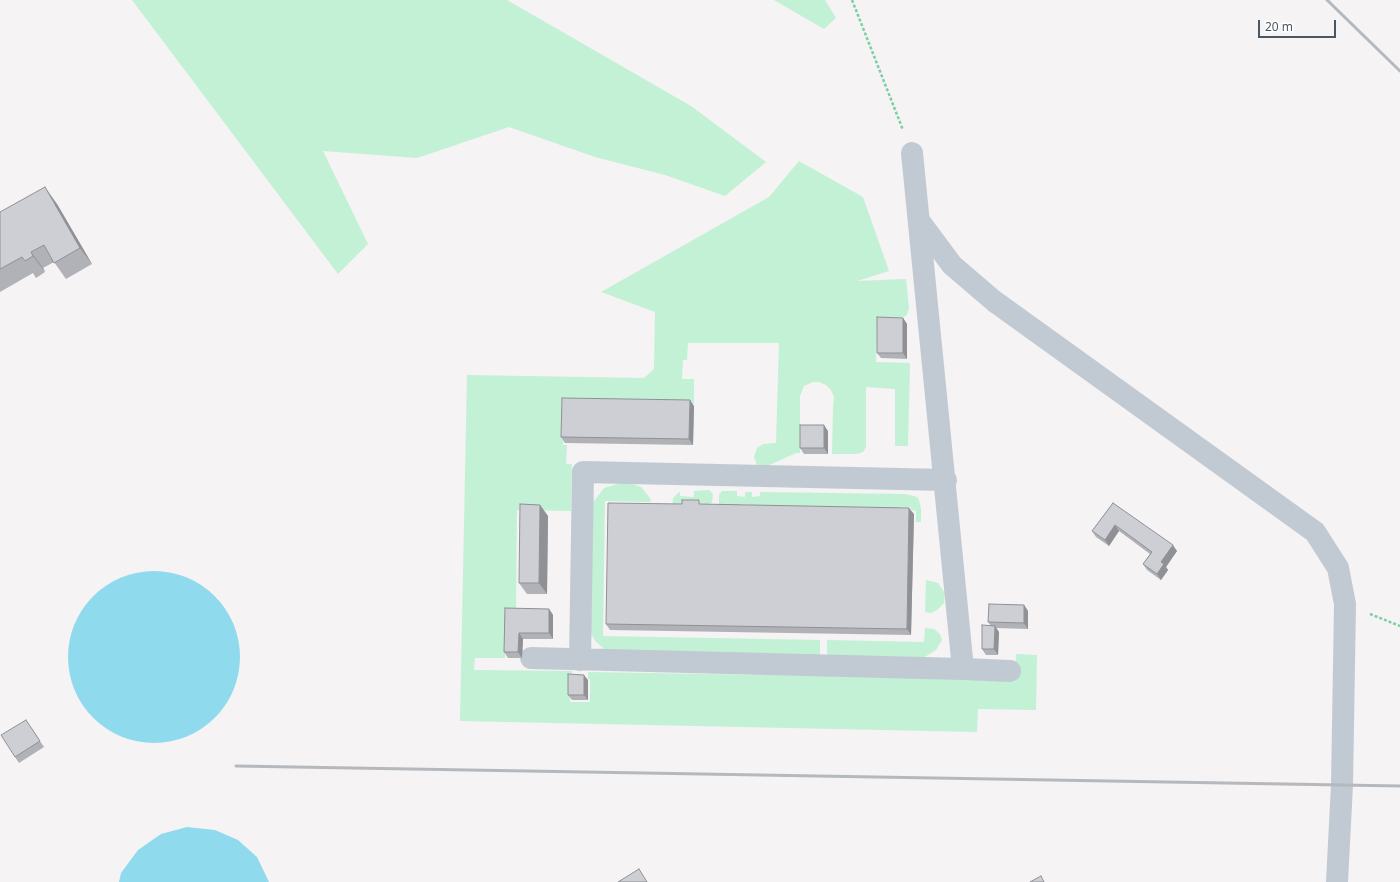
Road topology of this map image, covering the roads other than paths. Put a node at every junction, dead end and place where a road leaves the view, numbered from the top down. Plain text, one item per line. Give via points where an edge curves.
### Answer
1 (912, 153) road end
2 (920, 222) junction
3 (946, 480) junction
4 (531, 658) dead end
5 (580, 660) junction
6 (964, 669) junction
7 (1010, 671) dead end
8 (1337, 882) edge

1 - 2 lane
2 - 3 lane
2 - 8 lane via 952,265 994,301 1315,532 1338,568 1345,604 1342,785
3 - 5 lane via 582,472
3 - 6 lane
4 - 5 lane
5 - 6 lane
6 - 7 lane

